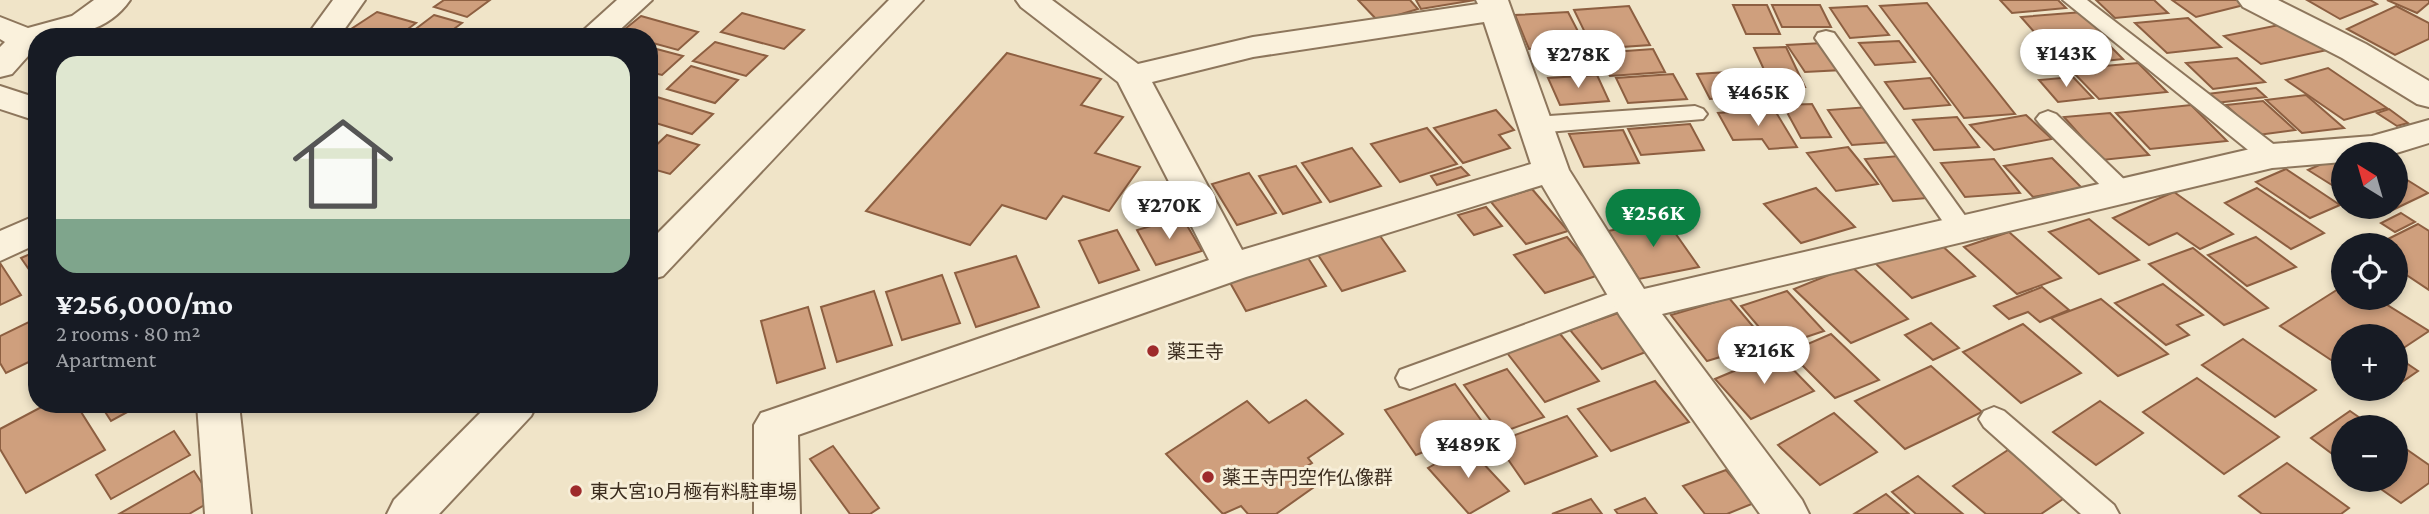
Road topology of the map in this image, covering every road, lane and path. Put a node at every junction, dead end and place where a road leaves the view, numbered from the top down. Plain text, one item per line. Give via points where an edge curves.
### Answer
1 (114, 0) edge
2 (349, 0) edge
3 (636, 0) edge
4 (907, 0) edge
5 (1032, 0) edge
6 (2074, 0) edge
7 (2254, 0) edge
8 (1493, 6) edge
9 (48, 28) edge
10 (329, 28) edge
11 (603, 28) edge
12 (12, 33) edge
13 (1826, 38) dead end
14 (0, 66) edge
15 (1132, 75) junction
16 (2429, 96) edge
17 (0, 97) edge
18 (28, 107) edge
19 (1696, 114) dead end
20 (2048, 119) dead end
21 (1535, 125) junction
22 (2429, 131) edge
23 (2272, 156) junction
24 (1551, 170) junction
25 (2123, 193) junction
26 (1962, 230) junction
27 (28, 233) edge
28 (0, 247) edge
29 (658, 257) edge
30 (1231, 267) junction
31 (1631, 302) junction
32 (1410, 378) dead end
33 (219, 413) edge
34 (507, 413) edge
35 (1994, 419) dead end
36 (228, 514) edge
37 (410, 514) edge
38 (777, 514) edge
39 (1786, 514) edge
40 (2103, 514) edge

1 - 9 street via 83,23
2 - 10 street
3 - 11 street
4 - 29 street
5 - 15 street
6 - 23 lane
7 - 16 street
8 - 15 street via 1253,47
8 - 21 street
12 - 14 street
13 - 26 lane
15 - 30 street
17 - 18 street
19 - 21 lane
20 - 25 lane
21 - 24 street
22 - 23 street via 2373,148
23 - 25 street
24 - 30 street
24 - 31 street
25 - 26 street
26 - 31 street
27 - 28 street
30 - 38 street via 776,425
31 - 32 lane
31 - 39 street
33 - 36 street
34 - 37 street
35 - 40 lane

